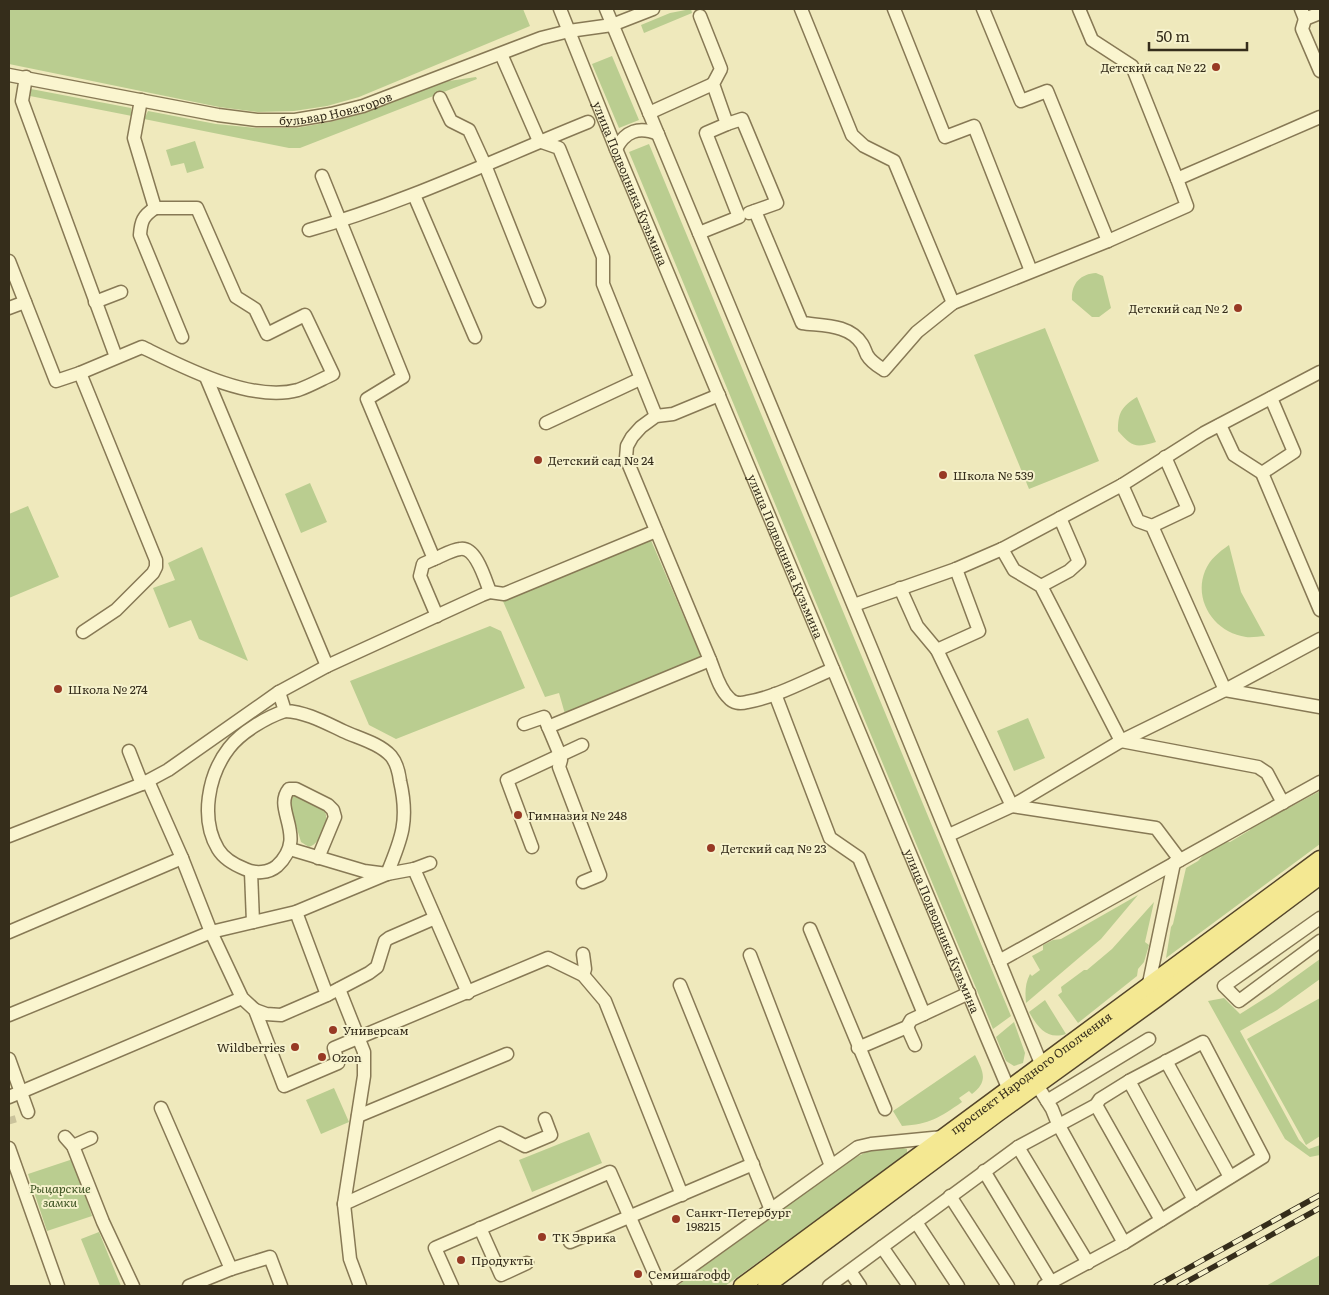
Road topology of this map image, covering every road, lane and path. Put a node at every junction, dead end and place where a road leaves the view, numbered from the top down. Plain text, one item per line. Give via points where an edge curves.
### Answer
1 (560, 9) edge
2 (606, 9) edge
3 (653, 9) edge
4 (801, 9) edge
5 (894, 9) edge
6 (983, 9) edge
7 (1078, 9) edge
8 (1303, 14) edge
9 (1320, 14) edge
10 (700, 16) dead end
11 (612, 25) junction
12 (569, 31) junction
13 (501, 54) junction
14 (1320, 71) edge
15 (9, 75) edge
16 (26, 78) junction
17 (713, 84) junction
18 (440, 98) dead end
19 (141, 100) junction
20 (649, 113) junction
21 (1320, 118) edge
22 (588, 122) dead end
23 (727, 124) junction
24 (658, 134) junction
25 (539, 142) junction
26 (616, 149) junction
27 (485, 165) junction
28 (322, 176) dead end
29 (1177, 179) junction
30 (414, 195) junction
31 (156, 208) junction
32 (755, 211) junction
33 (739, 217) junction
34 (341, 222) junction
35 (309, 230) dead end
36 (699, 233) junction
37 (1108, 241) junction
38 (9, 261) edge
39 (1031, 271) junction
40 (121, 292) dead end
41 (539, 301) dead end
42 (25, 302) junction
43 (95, 302) junction
44 (953, 304) junction
45 (9, 308) edge
46 (182, 337) dead end
47 (475, 337) dead end
48 (116, 357) junction
49 (1320, 372) edge
50 (80, 373) junction
51 (206, 377) junction
52 (640, 379) junction
53 (719, 395) junction
54 (1271, 398) junction
55 (656, 416) junction
56 (546, 423) dead end
57 (1220, 425) junction
58 (1165, 457) junction
59 (1262, 474) junction
60 (1122, 485) junction
61 (1060, 518) junction
62 (1152, 526) junction
63 (656, 531) junction
64 (1002, 549) junction
65 (434, 560) junction
66 (956, 569) junction
67 (1041, 586) junction
68 (900, 588) junction
69 (490, 592) junction
70 (854, 605) junction
71 (1320, 610) edge
72 (437, 616) junction
73 (83, 632) dead end
74 (1320, 639) edge
75 (937, 650) junction
76 (710, 660) junction
77 (328, 666) junction
78 (833, 669) junction
79 (1225, 690) junction
80 (279, 692) junction
81 (775, 694) junction
82 (1320, 706) edge
83 (285, 711) junction
84 (524, 724) dead end
85 (548, 727) junction
86 (1121, 741) junction
87 (582, 746) dead end
88 (128, 751) dead end
89 (560, 755) junction
90 (145, 782) junction
91 (1320, 782) edge
92 (1283, 803) junction
93 (1012, 806) junction
94 (948, 835) junction
95 (9, 836) edge
96 (532, 847) dead end
97 (290, 849) junction
98 (182, 858) junction
99 (318, 858) junction
100 (1320, 859) edge
101 (1177, 862) junction
102 (430, 863) dead end
103 (414, 869) junction
104 (251, 872) junction
105 (387, 874) junction
106 (1320, 876) edge
107 (583, 882) dead end
108 (296, 912) junction
109 (435, 918) junction
110 (1320, 918) edge
111 (253, 922) junction
112 (810, 929) dead end
113 (9, 932) edge
114 (211, 932) junction
115 (1320, 940) edge
116 (583, 954) dead end
117 (750, 955) dead end
118 (999, 960) junction
119 (583, 975) junction
120 (680, 985) dead end
121 (1148, 988) junction
122 (333, 992) junction
123 (468, 993) junction
124 (969, 993) junction
125 (242, 998) junction
126 (254, 1010) junction
127 (281, 1014) junction
128 (924, 1014) junction
129 (9, 1015) edge
130 (907, 1027) junction
131 (262, 1029) junction
132 (359, 1036) junction
133 (1150, 1039) dead end
134 (915, 1045) dead end
135 (858, 1048) junction
136 (507, 1054) dead end
137 (9, 1059) edge
138 (1166, 1061) junction
139 (1041, 1077) junction
140 (1129, 1081) junction
141 (1015, 1094) junction
142 (14, 1095) edge
143 (1047, 1101) junction
144 (1096, 1105) junction
145 (161, 1108) dead end
146 (885, 1109) dead end
147 (28, 1112) dead end
148 (358, 1116) junction
149 (545, 1119) dead end
150 (1058, 1124) junction
151 (945, 1137) junction
152 (91, 1138) dead end
153 (1018, 1147) junction
154 (9, 1148) edge
155 (752, 1164) junction
156 (831, 1166) junction
157 (984, 1171) junction
158 (1230, 1178) junction
159 (682, 1194) junction
160 (950, 1196) junction
161 (1194, 1200) junction
162 (344, 1204) junction
163 (771, 1210) junction
164 (630, 1217) junction
165 (1161, 1220) junction
166 (916, 1222) junction
167 (480, 1228) junction
168 (570, 1242) dead end
169 (1124, 1243) junction
170 (882, 1247) junction
171 (527, 1263) dead end
172 (1088, 1263) junction
173 (231, 1269) junction
174 (850, 1271) junction
175 (1047, 1284) edge
176 (58, 1286) edge
177 (132, 1286) edge
178 (189, 1286) edge
179 (281, 1286) edge
180 (360, 1286) edge
181 (452, 1286) edge
182 (660, 1286) edge
183 (664, 1286) edge
184 (742, 1286) edge
185 (766, 1286) edge
186 (829, 1286) edge
187 (860, 1286) edge
188 (909, 1286) edge
189 (958, 1286) edge
190 (1008, 1286) edge

1 - 12 street, улица Подводника Кузьмина
2 - 11 street
3 - 11 street, бульвар Новаторов
4 - 44 street via 852,135 864,146 894,161
5 - 39 street via 945,137 974,126
6 - 37 street via 1021,102 1047,91
7 - 29 street via 1092,40 1132,66
8 - 9 street
8 - 14 street via 1302,29
10 - 17 street via 721,69
11 - 12 street, бульвар Новаторов
11 - 20 street
12 - 13 street, бульвар Новаторов
12 - 26 street, улица Подводника Кузьмина
13 - 19 street, бульвар Новаторов via 363,106 295,120 218,115
13 - 25 street
15 - 16 street, бульвар Новаторов
16 - 19 street, бульвар Новаторов
16 - 43 street via 22,101
17 - 20 street
17 - 23 street
18 - 27 street via 451,121 469,130
19 - 31 street via 134,138
20 - 24 street
21 - 29 street
22 - 25 street
23 - 32 street via 742,119 777,203
23 - 33 street via 706,133
24 - 26 street via 648,130 629,133
24 - 36 street
25 - 27 street
25 - 52 street via 559,148 603,257 603,284
26 - 53 street, улица Подводника Кузьмина
27 - 30 street
27 - 41 street
28 - 34 street
29 - 37 street via 1187,206
30 - 34 street
30 - 47 street
31 - 46 street via 140,223 140,236
31 - 51 street via 197,208 236,297 255,309 267,334 305,314 333,374 298,390 278,393 252,390
32 - 33 street
32 - 44 street via 802,323 844,328 858,339 868,356 884,370 918,332
33 - 36 street
34 - 35 street
34 - 65 street via 403,377 367,399
36 - 70 street
37 - 39 street
38 - 42 street
39 - 44 street
40 - 43 street
42 - 45 street
42 - 50 street via 56,381
43 - 48 street
48 - 50 street
48 - 51 street via 142,348
49 - 54 street
50 - 73 street via 154,555 156,567 154,573 116,610
51 - 77 street
52 - 55 street
52 - 56 street
53 - 55 street via 673,414
53 - 78 street, улица Подводника Кузьмина
54 - 57 street
54 - 59 street via 1294,452
55 - 63 street via 632,437 626,458
57 - 58 street
57 - 59 street via 1234,456
58 - 60 street
58 - 62 street via 1188,509
59 - 71 street
60 - 61 street
60 - 62 street via 1138,522
61 - 64 street
61 - 67 street via 1079,562
62 - 79 street
63 - 69 street via 504,594
63 - 76 street
64 - 66 street
64 - 67 street via 1014,570
65 - 69 street via 459,549 468,549 474,554
65 - 72 street via 423,564 420,576
66 - 68 street
66 - 75 street via 980,631
67 - 86 street
68 - 70 street
68 - 75 street via 917,626
69 - 72 street
70 - 94 street
72 - 77 street
74 - 79 street
75 - 93 street
76 - 81 street via 724,693 736,703
76 - 85 street
77 - 80 street
78 - 81 street
78 - 124 street, улица Подводника Кузьмина
79 - 82 street
79 - 86 street
80 - 83 street
80 - 90 street via 168,770
81 - 128 street via 830,838 859,858
83 - 104 street via 270,716 236,740 222,759 208,795 213,838 218,851 227,860
83 - 105 street via 300,712 378,746 391,756 405,806 404,826
84 - 85 street via 544,717
85 - 89 street
86 - 92 street via 1258,767 1267,773
86 - 93 street
87 - 89 street
88 - 90 street
89 - 96 street via 507,780
89 - 107 street via 559,767 600,875
90 - 95 street
90 - 98 street
91 - 92 street
92 - 101 street
93 - 94 street
93 - 101 street via 1156,828
94 - 118 street
97 - 99 street
97 - 99 street via 291,830 283,801 289,789 296,789 333,810 335,817
97 - 104 street via 275,868
98 - 113 street
98 - 114 street
99 - 105 street
100 - 121 main road, проспект Народного Ополчения
101 - 118 street
101 - 121 street
102 - 103 street
103 - 105 street
103 - 109 street
104 - 111 street
105 - 108 street
106 - 139 main road, проспект Народного Ополчения via 1163,994
108 - 111 street
108 - 122 street
109 - 122 street via 389,938 385,941 377,967
109 - 123 street
110 - 115 street via 1224,986 1239,1001
111 - 114 street
112 - 135 street
114 - 125 street
114 - 129 street
116 - 119 street
117 - 156 street
118 - 139 street
119 - 123 street via 548,958
119 - 159 street via 605,1001
120 - 155 street
121 - 139 main road, проспект Народного Ополчения
122 - 127 street
122 - 132 street
123 - 132 street
124 - 128 street
124 - 141 street, улица Подводника Кузьмина
125 - 126 street
125 - 142 street
126 - 127 street
126 - 131 street
127 - 131 street via 277,1022
128 - 130 street via 910,1020
130 - 134 street
130 - 135 street
131 - 132 street via 284,1086 338,1063 334,1048
132 - 148 street via 364,1052 364,1076
133 - 143 street
135 - 146 street
136 - 148 street
137 - 142 street
138 - 140 street
138 - 158 street
138 - 158 street via 1202,1042 1263,1156
139 - 141 main road, проспект Народного Ополчения
139 - 143 street
140 - 144 street
140 - 161 street
141 - 151 main road, проспект Народного Ополчения
141 - 185 main road, проспект Народного Ополчения
142 - 147 street
143 - 150 street
144 - 150 street
144 - 165 street
145 - 173 street
148 - 162 street
149 - 162 street via 551,1135 525,1146 500,1133
150 - 153 street
150 - 169 street
151 - 156 street via 871,1144 858,1148
151 - 184 main road, проспект Народного Ополчения
152 - 177 street via 69,1141
153 - 157 street
153 - 172 street
154 - 176 street
155 - 159 street
155 - 163 street
156 - 163 street
157 - 160 street
157 - 175 street
158 - 161 street
159 - 164 street
160 - 166 street
160 - 190 street
161 - 165 street
162 - 180 street via 350,1259
163 - 183 street
164 - 167 street via 610,1172
164 - 168 street
164 - 182 street
165 - 169 street
166 - 170 street
166 - 189 street
167 - 171 street via 500,1275
167 - 181 street via 435,1248
169 - 172 street
170 - 174 street
170 - 188 street
172 - 175 street
173 - 178 street
173 - 179 street via 270,1257
174 - 186 street
174 - 187 street

